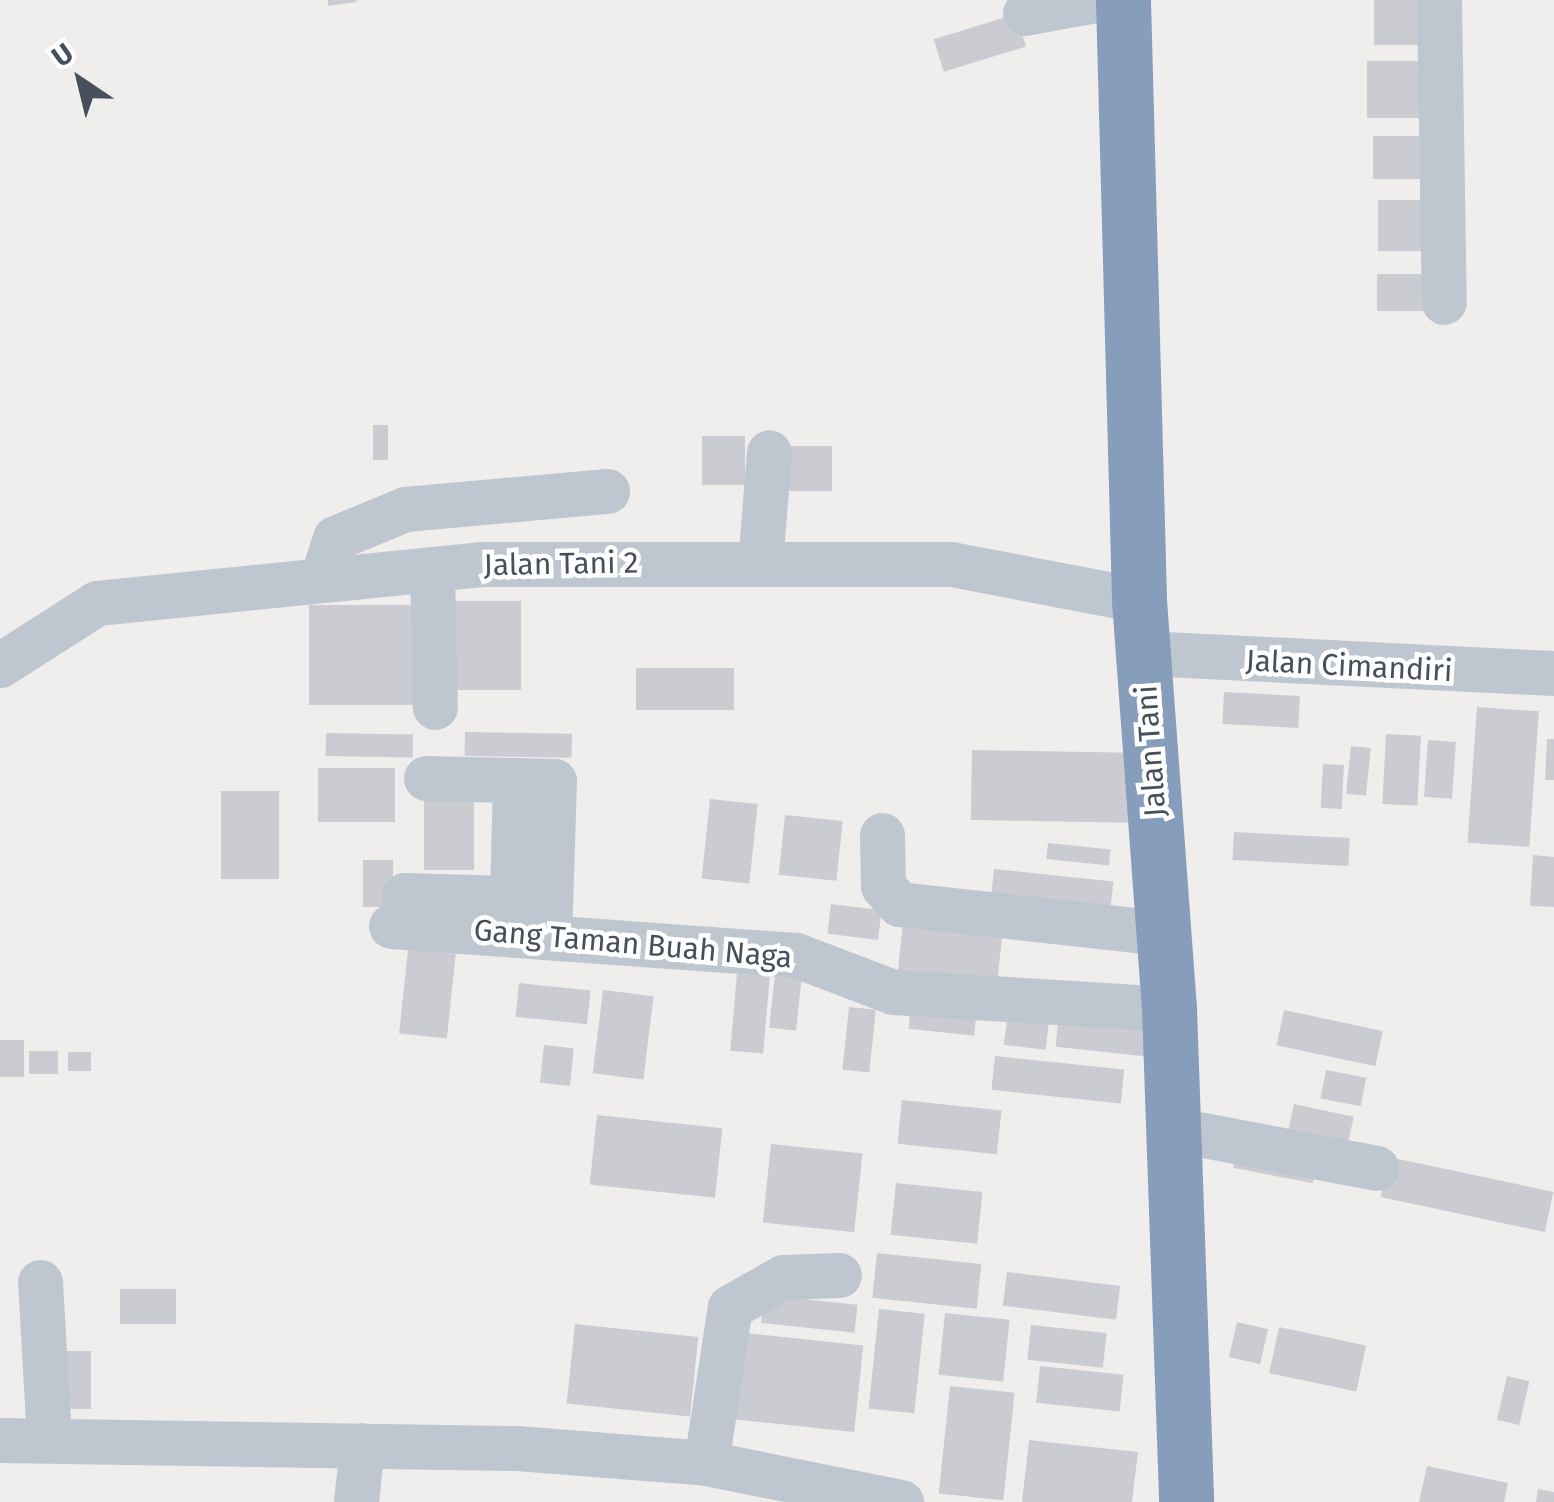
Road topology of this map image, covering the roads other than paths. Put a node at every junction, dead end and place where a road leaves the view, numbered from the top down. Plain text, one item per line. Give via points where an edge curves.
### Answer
1 (1095, 0) edge
2 (1123, 0) edge
3 (1439, 0) edge
4 (1025, 12) dead end
5 (1444, 302) dead end
6 (768, 452) dead end
7 (607, 491) dead end
8 (760, 564) junction
9 (432, 569) junction
10 (322, 578) junction
11 (1141, 626) junction
12 (0, 665) edge
13 (1554, 673) edge
14 (435, 707) dead end
15 (426, 778) dead end
16 (882, 835) dead end
17 (397, 910) dead end
18 (524, 923) junction
19 (1164, 932) junction
20 (1169, 1009) junction
21 (1172, 1128) junction
22 (1376, 1168) dead end
23 (838, 1275) dead end
24 (40, 1282) dead end
25 (0, 1440) edge
26 (49, 1440) junction
27 (362, 1444) junction
28 (706, 1463) junction
29 (356, 1502) edge
30 (901, 1502) edge
31 (1186, 1502) edge

1 - 4 street
2 - 11 highway, Jalan Tani
3 - 5 street
6 - 8 street
7 - 10 street via 405,509 336,538
8 - 9 street, Jalan Tani 2
8 - 11 street, Jalan Tani 2 via 951,564
9 - 10 street, Jalan Tani 2
9 - 14 street
10 - 12 street, Jalan Tani 2 via 97,603
11 - 13 street, Jalan Cimandiri
11 - 19 highway, Jalan Tani
15 - 18 street via 554,782
16 - 19 street via 882,886 899,904
17 - 18 street, Gang Taman Buah Naga
18 - 20 street, Gang Taman Buah Naga via 796,955 924,996
19 - 20 highway, Jalan Tani
20 - 21 highway, Jalan Tani
21 - 22 street
21 - 31 highway, Jalan Tani
23 - 28 street via 783,1276 730,1308
24 - 26 street
25 - 26 street
26 - 27 street
27 - 28 street
27 - 29 street
28 - 30 street

